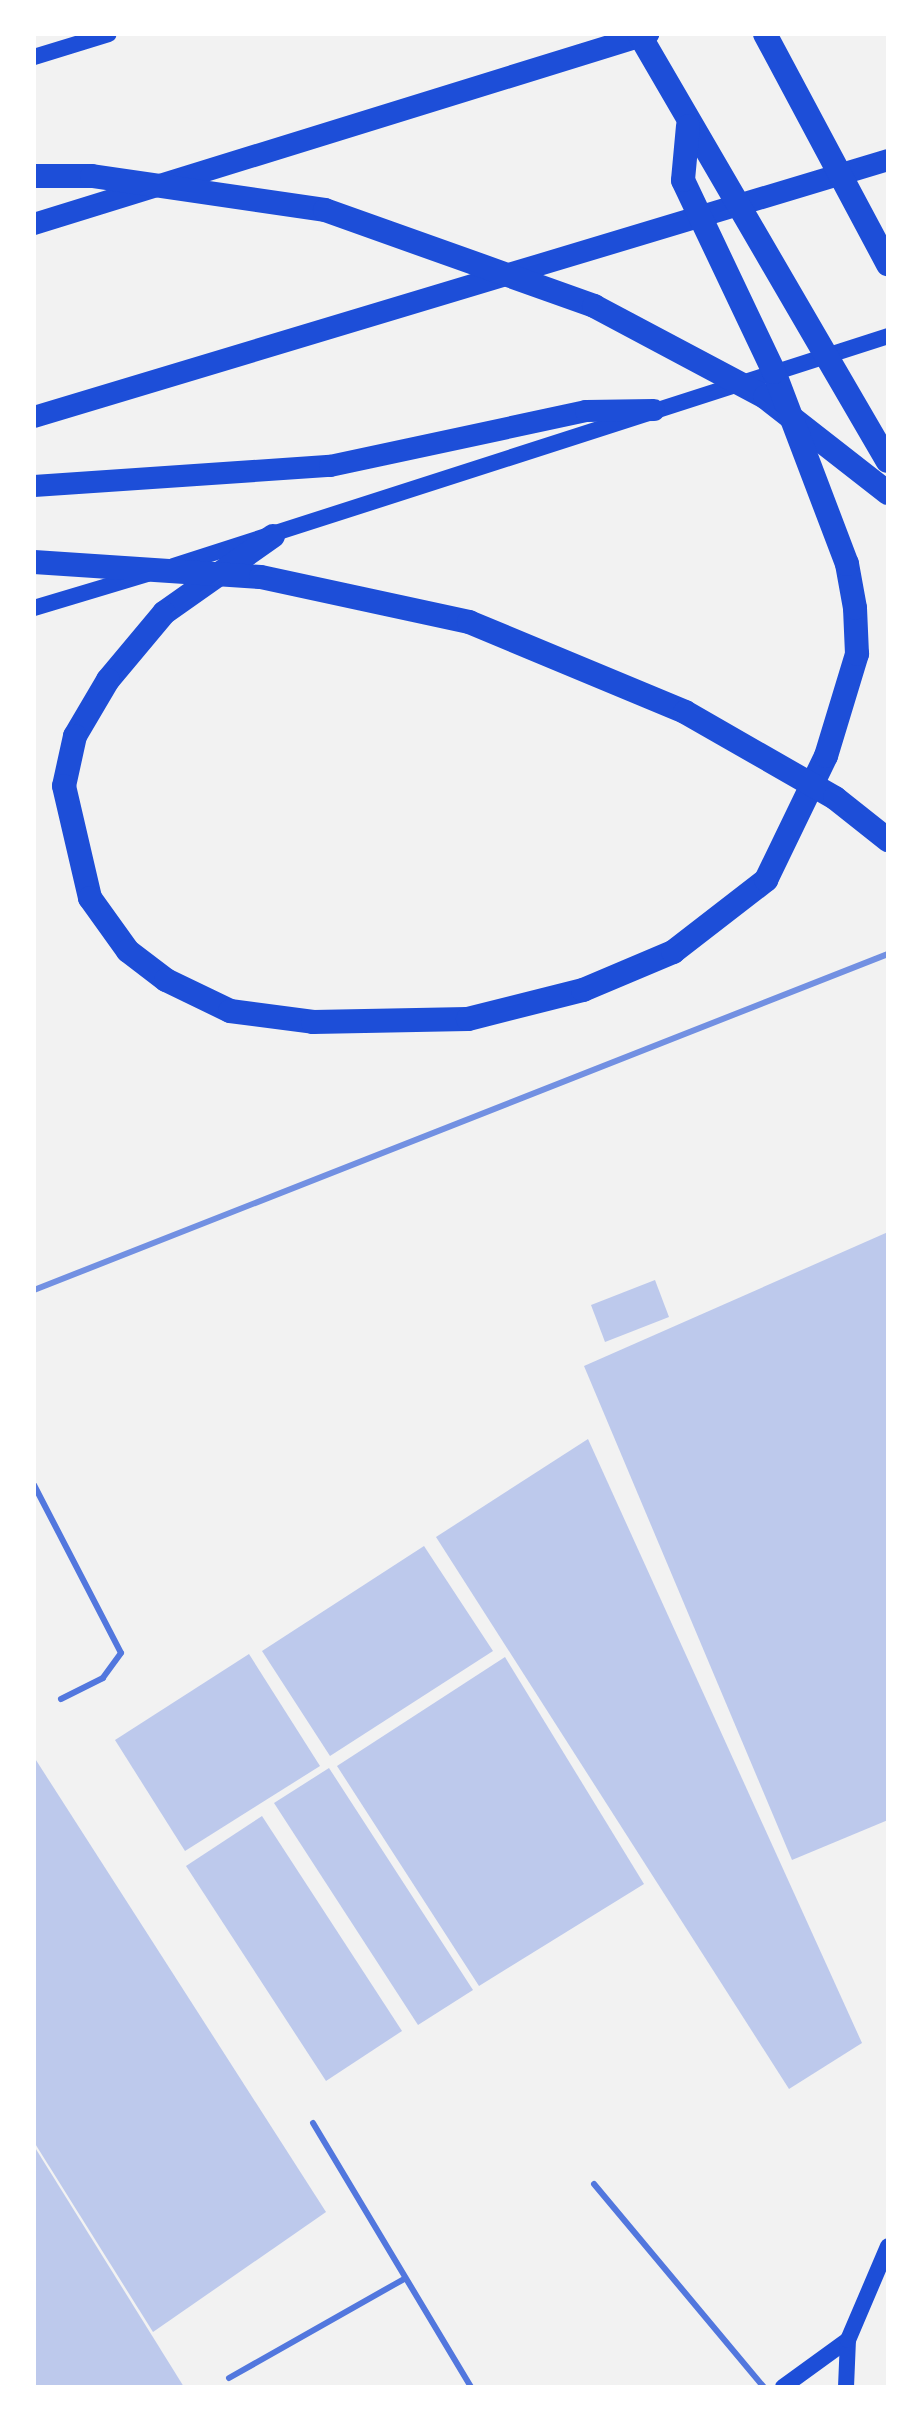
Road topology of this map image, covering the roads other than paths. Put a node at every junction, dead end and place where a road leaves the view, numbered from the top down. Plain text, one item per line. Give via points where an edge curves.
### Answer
1 (109, 34) edge
2 (639, 34) edge
3 (648, 34) edge
4 (765, 34) edge
5 (34, 57) edge
6 (688, 126) junction
7 (888, 160) edge
8 (34, 176) edge
9 (34, 224) edge
10 (888, 264) edge
11 (888, 336) edge
12 (774, 372) junction
13 (654, 410) junction
14 (34, 417) edge
15 (888, 461) edge
16 (34, 486) edge
17 (888, 493) edge
18 (273, 536) junction
19 (34, 562) edge
20 (34, 608) edge
21 (888, 840) edge
22 (34, 1485) edge
23 (61, 1699) dead end
24 (313, 2123) dead end
25 (594, 2184) dead end
26 (888, 2246) edge
27 (404, 2279) junction
28 (848, 2340) junction
29 (229, 2378) dead end
30 (471, 2387) edge
31 (764, 2387) edge
32 (783, 2387) edge
33 (846, 2387) edge

1 - 5 main road
2 - 6 highway
3 - 9 highway
4 - 10 highway
6 - 12 highway via 683,180
6 - 15 highway
7 - 14 highway
8 - 17 highway via 92,176 325,210 594,306 765,397
11 - 12 main road
12 - 13 main road
12 - 18 highway via 847,564 855,608 857,654 826,756 766,880 722,920 660,957 583,990 468,1019 313,1022 230,1011 128,951 90,898 64,786 75,736 136,646 174,605
13 - 16 highway via 586,411 330,466
13 - 18 main road
18 - 20 main road
19 - 21 highway via 261,577 469,622 685,712 835,798
22 - 23 lane via 121,1653 103,1678
24 - 27 lane
25 - 31 lane
26 - 28 main road
27 - 29 lane
27 - 30 lane
28 - 32 main road
28 - 33 main road

